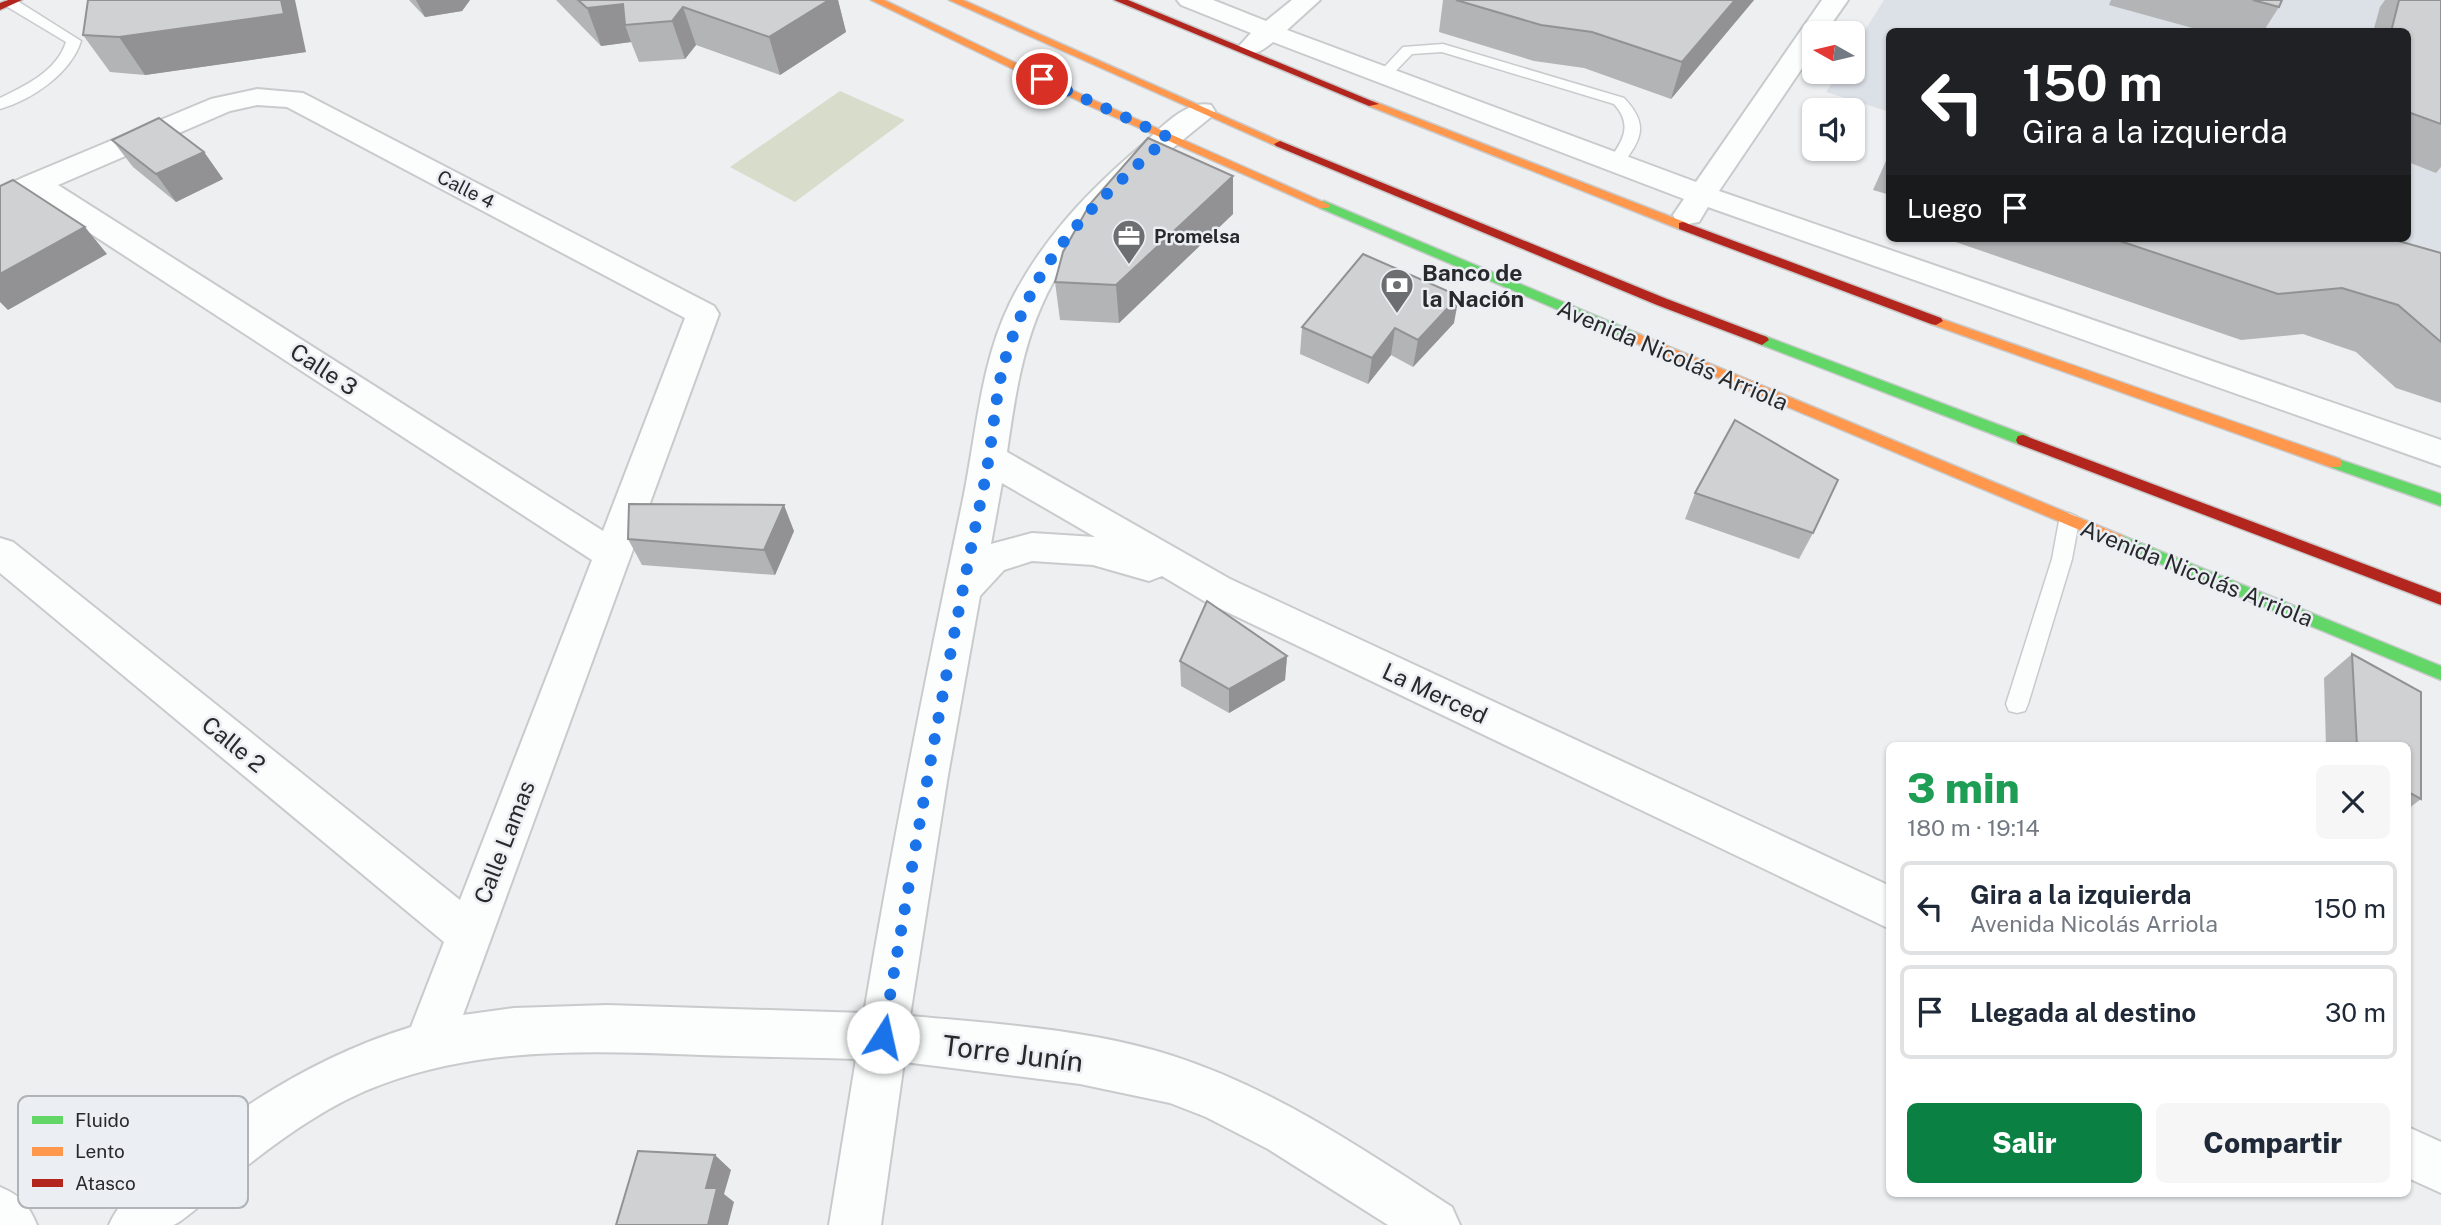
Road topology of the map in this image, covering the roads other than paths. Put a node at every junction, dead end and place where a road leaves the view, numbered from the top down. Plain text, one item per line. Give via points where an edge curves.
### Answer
1 (876, 0) edge
2 (954, 0) edge
3 (1119, 0) edge
4 (1307, 0) edge
5 (1835, 0) edge
6 (1203, 2) edge
7 (9, 3) edge
8 (1269, 33) junction
9 (1245, 52) junction
10 (1383, 76) junction
11 (0, 104) edge
12 (1201, 111) junction
13 (1168, 137) junction
14 (1615, 163) junction
15 (34, 183) junction
16 (1703, 196) junction
17 (0, 199) edge
18 (1680, 224) junction
19 (704, 314) joint
20 (2441, 453) edge
21 (990, 459) junction
22 (2441, 500) edge
23 (2069, 521) junction
24 (0, 552) edge
25 (614, 556) junction
26 (1217, 590) junction
27 (962, 591) junction
28 (2441, 599) edge
29 (2441, 673) edge
30 (2017, 704) dead end
31 (1886, 906) edge
32 (469, 935) junction
33 (883, 1037) junction
34 (428, 1044) junction
35 (248, 1134) edge
36 (2411, 1154) edge
37 (2441, 1168) edge
38 (156, 1208) edge
39 (0, 1213) edge
40 (11, 1225) edge
41 (135, 1225) edge
42 (855, 1225) edge
43 (1434, 1225) edge

1 - 13 main road, Avenida Nicolás Arriola
2 - 12 main road, Avenida Nicolás Arriola
3 - 9 main road
4 - 8 street
5 - 16 street
6 - 8 street
7 - 11 lane via 74,41 72,53 58,67 27,91
8 - 9 street
8 - 10 street
9 - 18 main road
10 - 14 street
10 - 14 lane via 1408,50 1443,48 1619,102 1631,112 1634,126 1629,146
12 - 13 street
12 - 28 main road, Avenida Nicolás Arriola via 1787,352
13 - 21 street via 1090,210 1038,280 1022,314 999,388
13 - 23 main road, Avenida Nicolás Arriola
14 - 16 street
15 - 17 street, Calle 4
15 - 19 street, Calle 4 via 221,104 257,97 293,99
15 - 25 street, Calle 3
16 - 18 street
16 - 20 street
18 - 22 main road via 1982,338
19 - 25 street, Calle Lamas
21 - 26 street, La Merced
21 - 27 street
23 - 29 main road, Avenida Nicolás Arriola
23 - 30 lane via 2062,559
24 - 32 street, Calle 2
25 - 32 street, Calle Lamas
26 - 27 street via 1138,563 1055,546 995,557
26 - 31 street, La Merced
27 - 33 street
32 - 34 street, Calle Lamas
33 - 34 street, Torre Junín via 581,1029 494,1032
33 - 42 street
33 - 43 street, Torre Junín via 1093,1063 1188,1085 1285,1130
34 - 35 street via 327,1084
36 - 37 street
38 - 41 street
39 - 40 street

